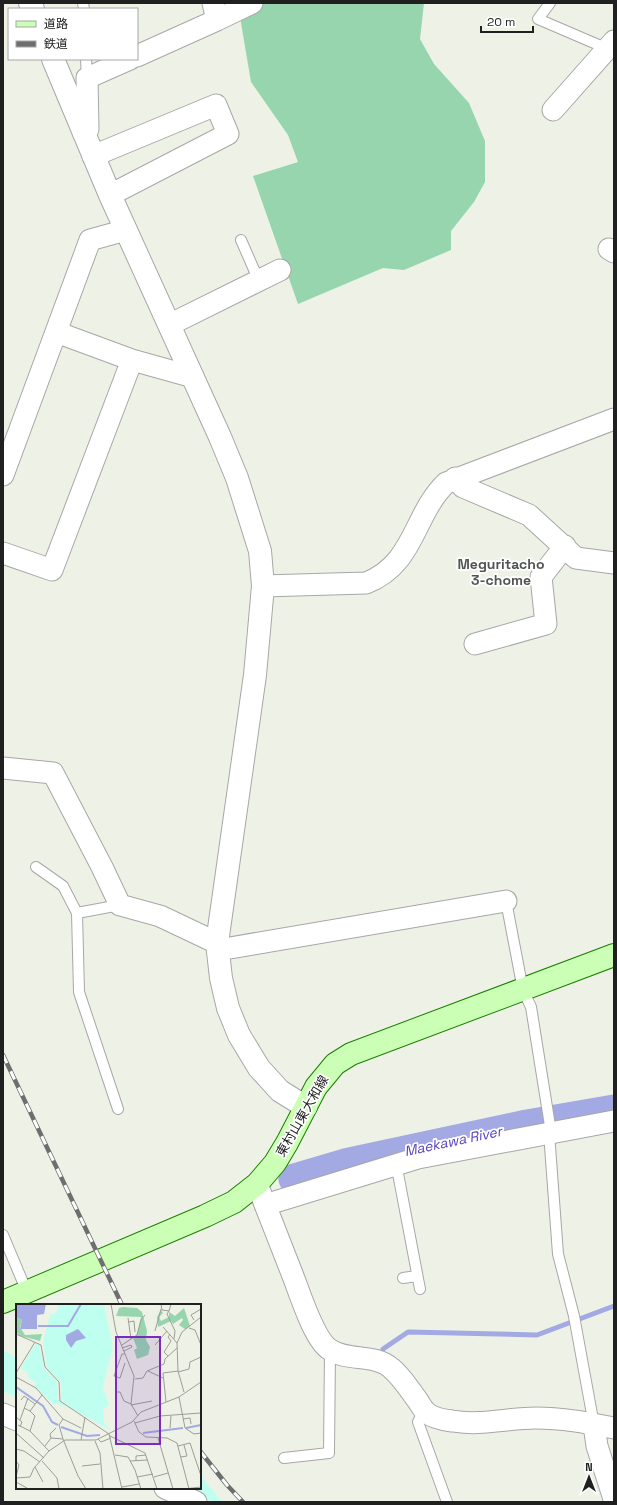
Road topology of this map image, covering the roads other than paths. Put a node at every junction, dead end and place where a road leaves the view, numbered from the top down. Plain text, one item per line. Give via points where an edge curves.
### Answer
1 (252, 3) edge
2 (550, 3) edge
3 (215, 11) edge
4 (611, 45) edge
5 (138, 55) edge
6 (53, 60) edge
7 (126, 60) edge
8 (87, 69) edge
9 (554, 110) dead end
10 (82, 132) junction
11 (93, 156) junction
12 (110, 195) junction
13 (126, 230) junction
14 (241, 240) dead end
15 (280, 270) dead end
16 (259, 281) junction
17 (169, 325) junction
18 (56, 332) junction
19 (132, 360) junction
20 (193, 377) junction
21 (614, 419) edge
22 (3, 475) edge
23 (456, 478) junction
24 (565, 546) junction
25 (3, 553) edge
26 (614, 563) edge
27 (263, 586) junction
28 (475, 644) dead end
29 (3, 768) edge
30 (36, 867) dead end
31 (506, 902) joint
32 (120, 905) junction
33 (77, 913) junction
34 (218, 946) junction
35 (614, 955) edge
36 (523, 990) junction
37 (306, 1107) junction
38 (118, 1109) dead end
39 (614, 1121) edge
40 (550, 1133) junction
41 (396, 1163) junction
42 (257, 1184) junction
43 (265, 1205) junction
44 (3, 1234) edge
45 (417, 1276) junction
46 (403, 1278) dead end
47 (420, 1289) dead end
48 (26, 1292) junction
49 (3, 1302) edge
50 (330, 1350) junction
51 (424, 1410) junction
52 (3, 1414) edge
53 (16, 1420) edge
54 (604, 1426) edge
55 (284, 1458) dead end
56 (167, 1489) edge
57 (614, 1499) edge
58 (196, 1502) edge
59 (447, 1502) edge
60 (605, 1502) edge

1 - 3 street
2 - 4 lane via 538,19
3 - 5 street
4 - 9 street
6 - 10 street
7 - 8 street
8 - 10 street via 88,129
10 - 11 street
11 - 12 street
11 - 12 street via 216,105 228,134
12 - 13 street
13 - 17 street
13 - 18 street via 90,240
14 - 16 lane
15 - 16 street
16 - 17 street
17 - 20 street
18 - 19 street
18 - 22 street
19 - 20 street
19 - 25 street via 52,570
20 - 27 street via 220,437 251,519 260,551
21 - 23 street
23 - 24 street via 463,487 529,515
23 - 27 street via 438,491 406,549 394,566 378,578 366,583
24 - 26 street via 576,558
24 - 28 street via 540,577 546,624
27 - 34 street via 255,675
29 - 32 street via 53,773
30 - 33 lane via 63,886
31 - 34 street
31 - 36 lane
32 - 33 lane
32 - 34 street via 160,916
33 - 38 lane via 79,992
34 - 37 street via 221,978 228,1008 239,1035 259,1068 280,1091
35 - 36 main road, 東村山東大和線
36 - 37 main road, 東村山東大和線 via 351,1054 334,1064 316,1087
36 - 40 lane via 531,1007
37 - 42 main road, 東村山東大和線 via 275,1163
39 - 40 street
40 - 41 street
40 - 54 lane via 558,1254 577,1334
41 - 43 street
41 - 45 lane
42 - 43 street
42 - 48 main road, 東村山東大和線 via 234,1202 205,1216
43 - 50 street via 306,1308 321,1341
44 - 48 lane
45 - 46 lane
45 - 47 lane
48 - 49 main road, 東村山東大和線
50 - 51 street via 348,1357 387,1364 399,1375
50 - 55 lane via 329,1453
51 - 54 street via 437,1418 452,1421 487,1422 536,1418
51 - 59 lane via 418,1422
52 - 53 street
54 - 57 street via 597,1446
56 - 58 street
57 - 60 lane

